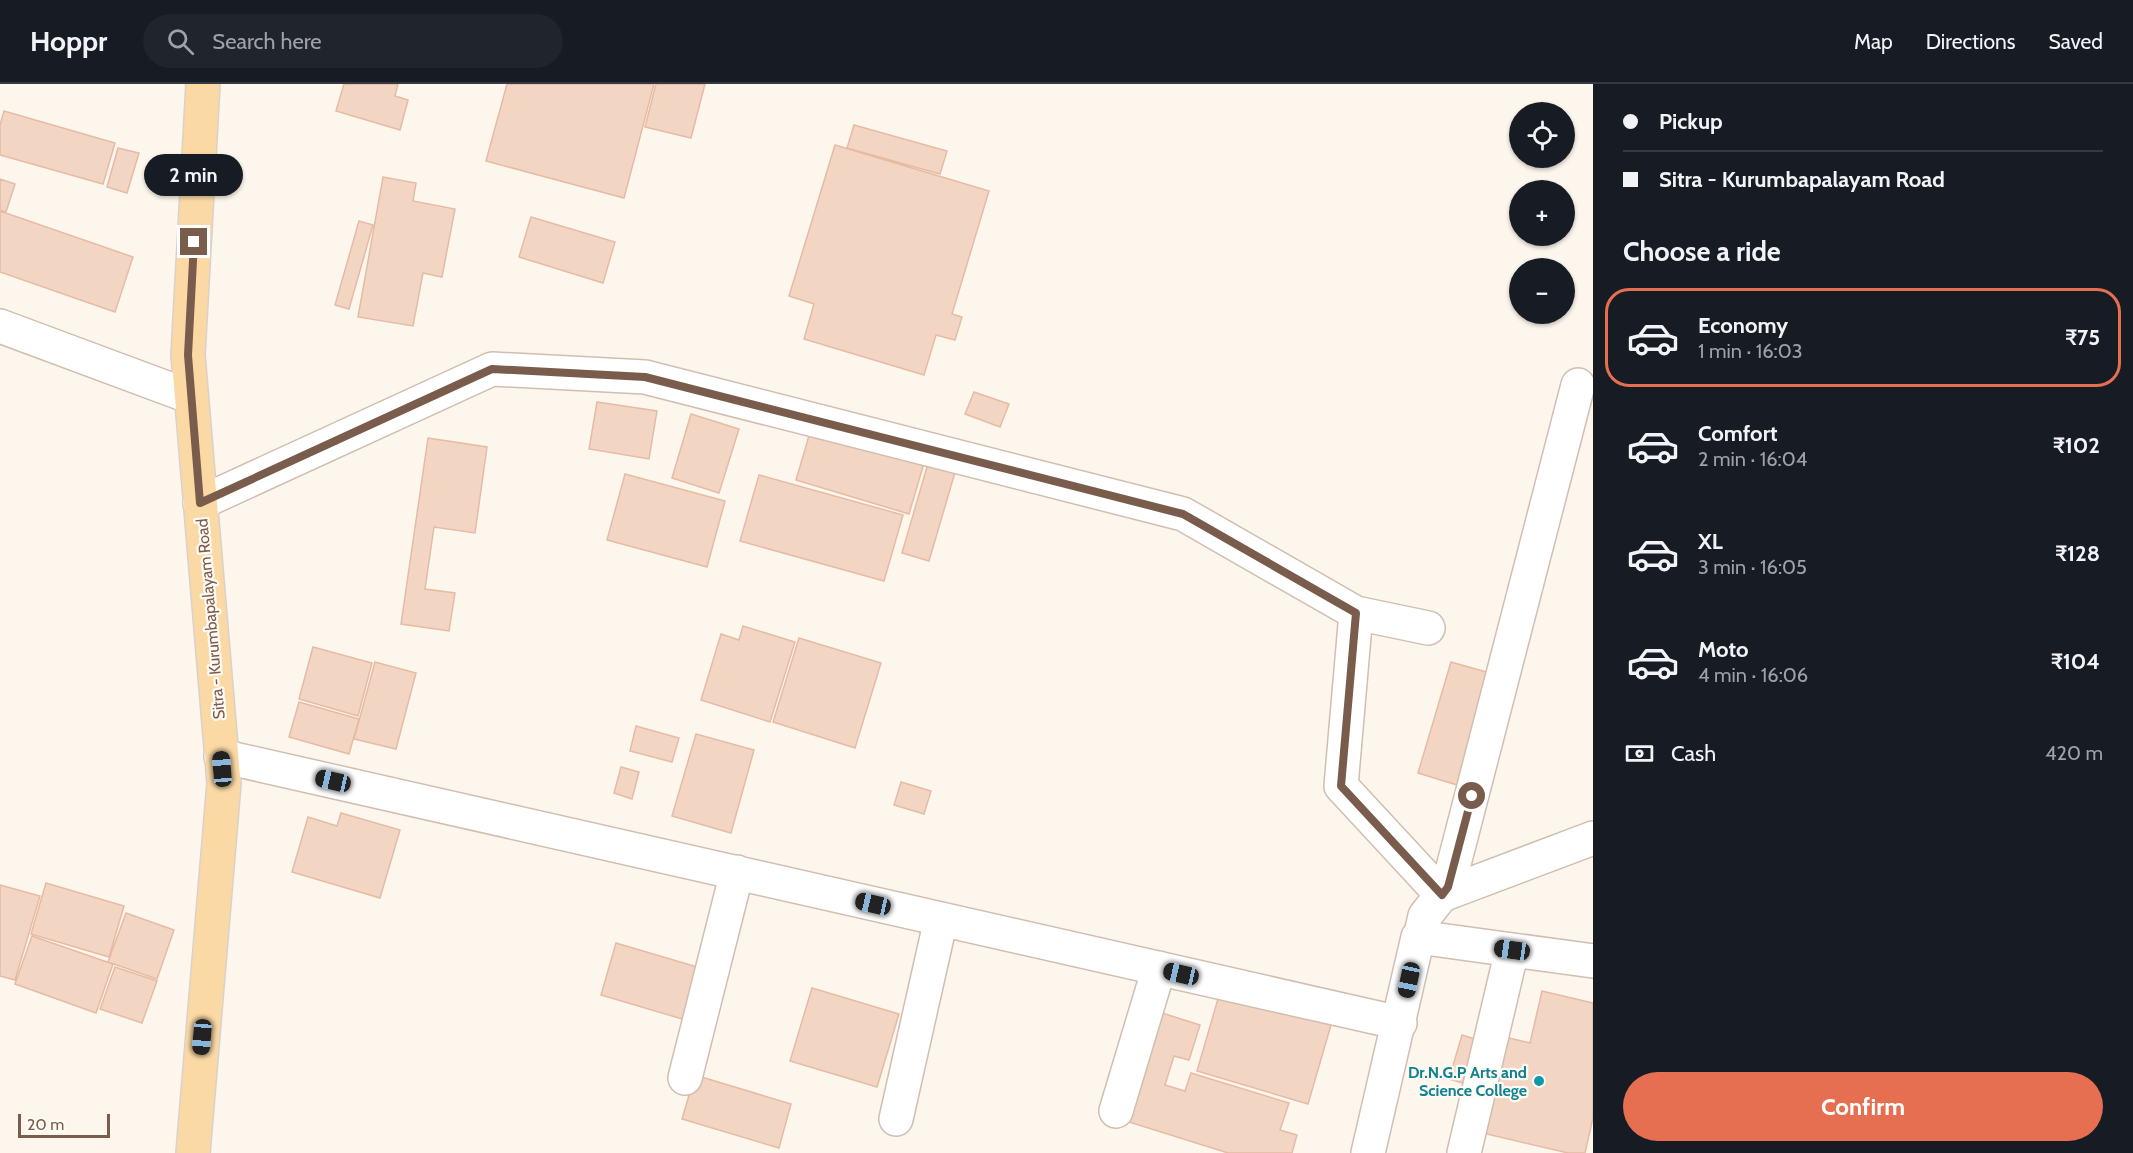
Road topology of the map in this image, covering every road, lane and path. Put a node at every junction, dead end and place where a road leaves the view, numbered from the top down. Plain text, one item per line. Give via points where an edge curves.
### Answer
1 (203, 84) edge
2 (0, 326) edge
3 (1578, 385) dead end
4 (191, 397) junction
5 (200, 503) junction
6 (1356, 613) junction
7 (1428, 628) dead end
8 (221, 756) junction
9 (1593, 838) edge
10 (737, 872) junction
11 (1442, 895) junction
12 (941, 919) junction
13 (1420, 938) junction
14 (1512, 950) junction
15 (1593, 961) edge
16 (1159, 969) junction
17 (1400, 1023) junction
18 (685, 1078) dead end
19 (1116, 1111) dead end
20 (896, 1119) dead end
21 (193, 1153) edge
22 (1368, 1153) edge
23 (1464, 1153) edge

1 - 4 main road, Sitra - Kurumbapalayam Road via 188,355
2 - 4 street
3 - 11 street via 1448,887
4 - 5 main road, Sitra - Kurumbapalayam Road
5 - 6 street via 492,369 645,377 1183,514
5 - 8 main road, Sitra - Kurumbapalayam Road
6 - 7 street
6 - 11 street via 1341,786
8 - 10 street
8 - 21 main road, Sitra - Kurumbapalayam Road via 224,783
9 - 11 street
10 - 12 street
10 - 18 street
11 - 13 street via 1425,916
12 - 16 street
12 - 20 street
13 - 14 street
13 - 17 street
14 - 15 street
14 - 23 street
16 - 17 street
16 - 19 street
17 - 22 street

